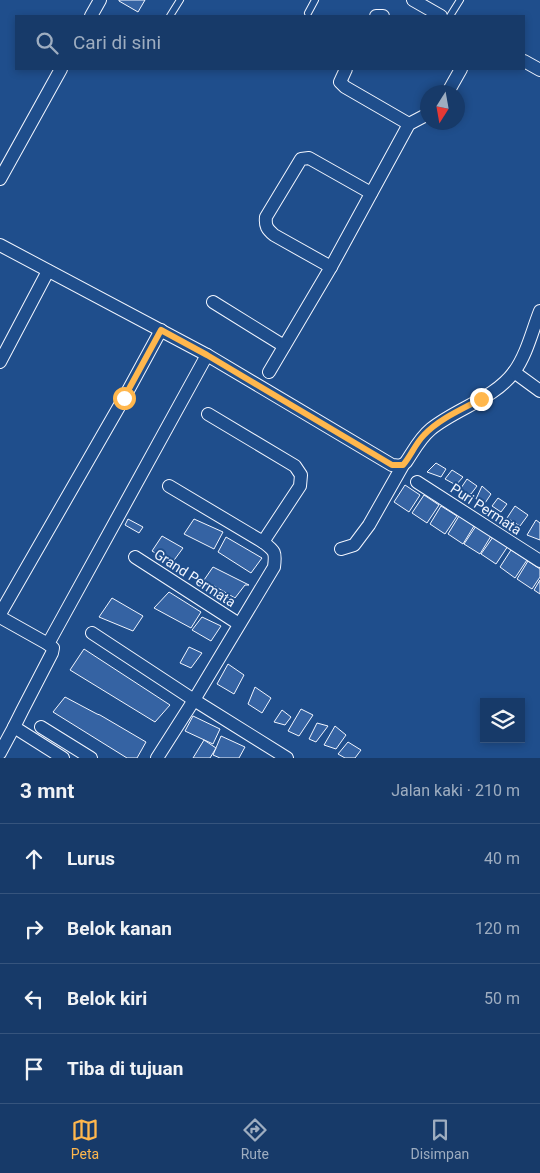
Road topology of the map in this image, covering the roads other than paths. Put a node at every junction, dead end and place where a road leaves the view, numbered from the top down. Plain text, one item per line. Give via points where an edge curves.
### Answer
1 (100, 0) edge
2 (180, 0) edge
3 (315, 0) edge
4 (413, 0) edge
5 (460, 0) edge
6 (308, 13) dead end
7 (92, 15) edge
8 (171, 15) edge
9 (440, 15) edge
10 (451, 15) edge
11 (525, 62) edge
12 (61, 70) edge
13 (346, 70) edge
14 (460, 70) edge
15 (540, 70) edge
16 (452, 85) edge
17 (420, 118) edge
18 (409, 124) junction
19 (0, 179) edge
20 (371, 193) junction
21 (0, 245) edge
22 (331, 267) junction
23 (48, 271) junction
24 (213, 302) dead end
25 (540, 312) edge
26 (161, 330) junction
27 (284, 346) junction
28 (207, 355) junction
29 (0, 362) edge
30 (269, 372) dead end
31 (514, 372) junction
32 (540, 391) edge
33 (208, 414) dead end
34 (403, 465) junction
35 (417, 482) dead end
36 (169, 486) dead end
37 (263, 542) junction
38 (341, 549) dead end
39 (135, 557) dead end
40 (540, 561) edge
41 (0, 615) edge
42 (239, 624) junction
43 (92, 633) dead end
44 (48, 644) junction
45 (194, 700) junction
46 (14, 727) junction
47 (41, 727) dead end
48 (0, 753) edge
49 (63, 758) edge
50 (91, 758) edge
51 (157, 758) edge
52 (287, 758) edge

1 - 7 street
2 - 8 lane
3 - 6 lane
4 - 9 street
5 - 10 lane
11 - 15 street
12 - 19 street
13 - 18 street via 340,82 345,87
14 - 16 street
17 - 18 street
18 - 20 street
20 - 22 street
20 - 22 street via 309,158 301,159 266,217 268,230
21 - 23 street
22 - 27 street
23 - 26 street
23 - 29 street
24 - 27 street
25 - 31 street
26 - 28 street
26 - 41 street
27 - 30 street
28 - 34 street via 392,465
28 - 44 street
31 - 32 street
31 - 34 street via 499,388 432,428
33 - 37 street via 295,466 301,475 300,486
34 - 38 street via 369,525 354,545
35 - 40 street, Puri Permata
36 - 37 street, Grand Permata
37 - 42 street, Grand Permata via 273,549 274,567
39 - 42 street, Grand Permata
41 - 44 street
42 - 45 street, Grand Permata
43 - 45 street
44 - 46 street via 53,648 52,653
45 - 51 street, Grand Permata
45 - 52 street
46 - 48 street
46 - 49 street
47 - 50 street

